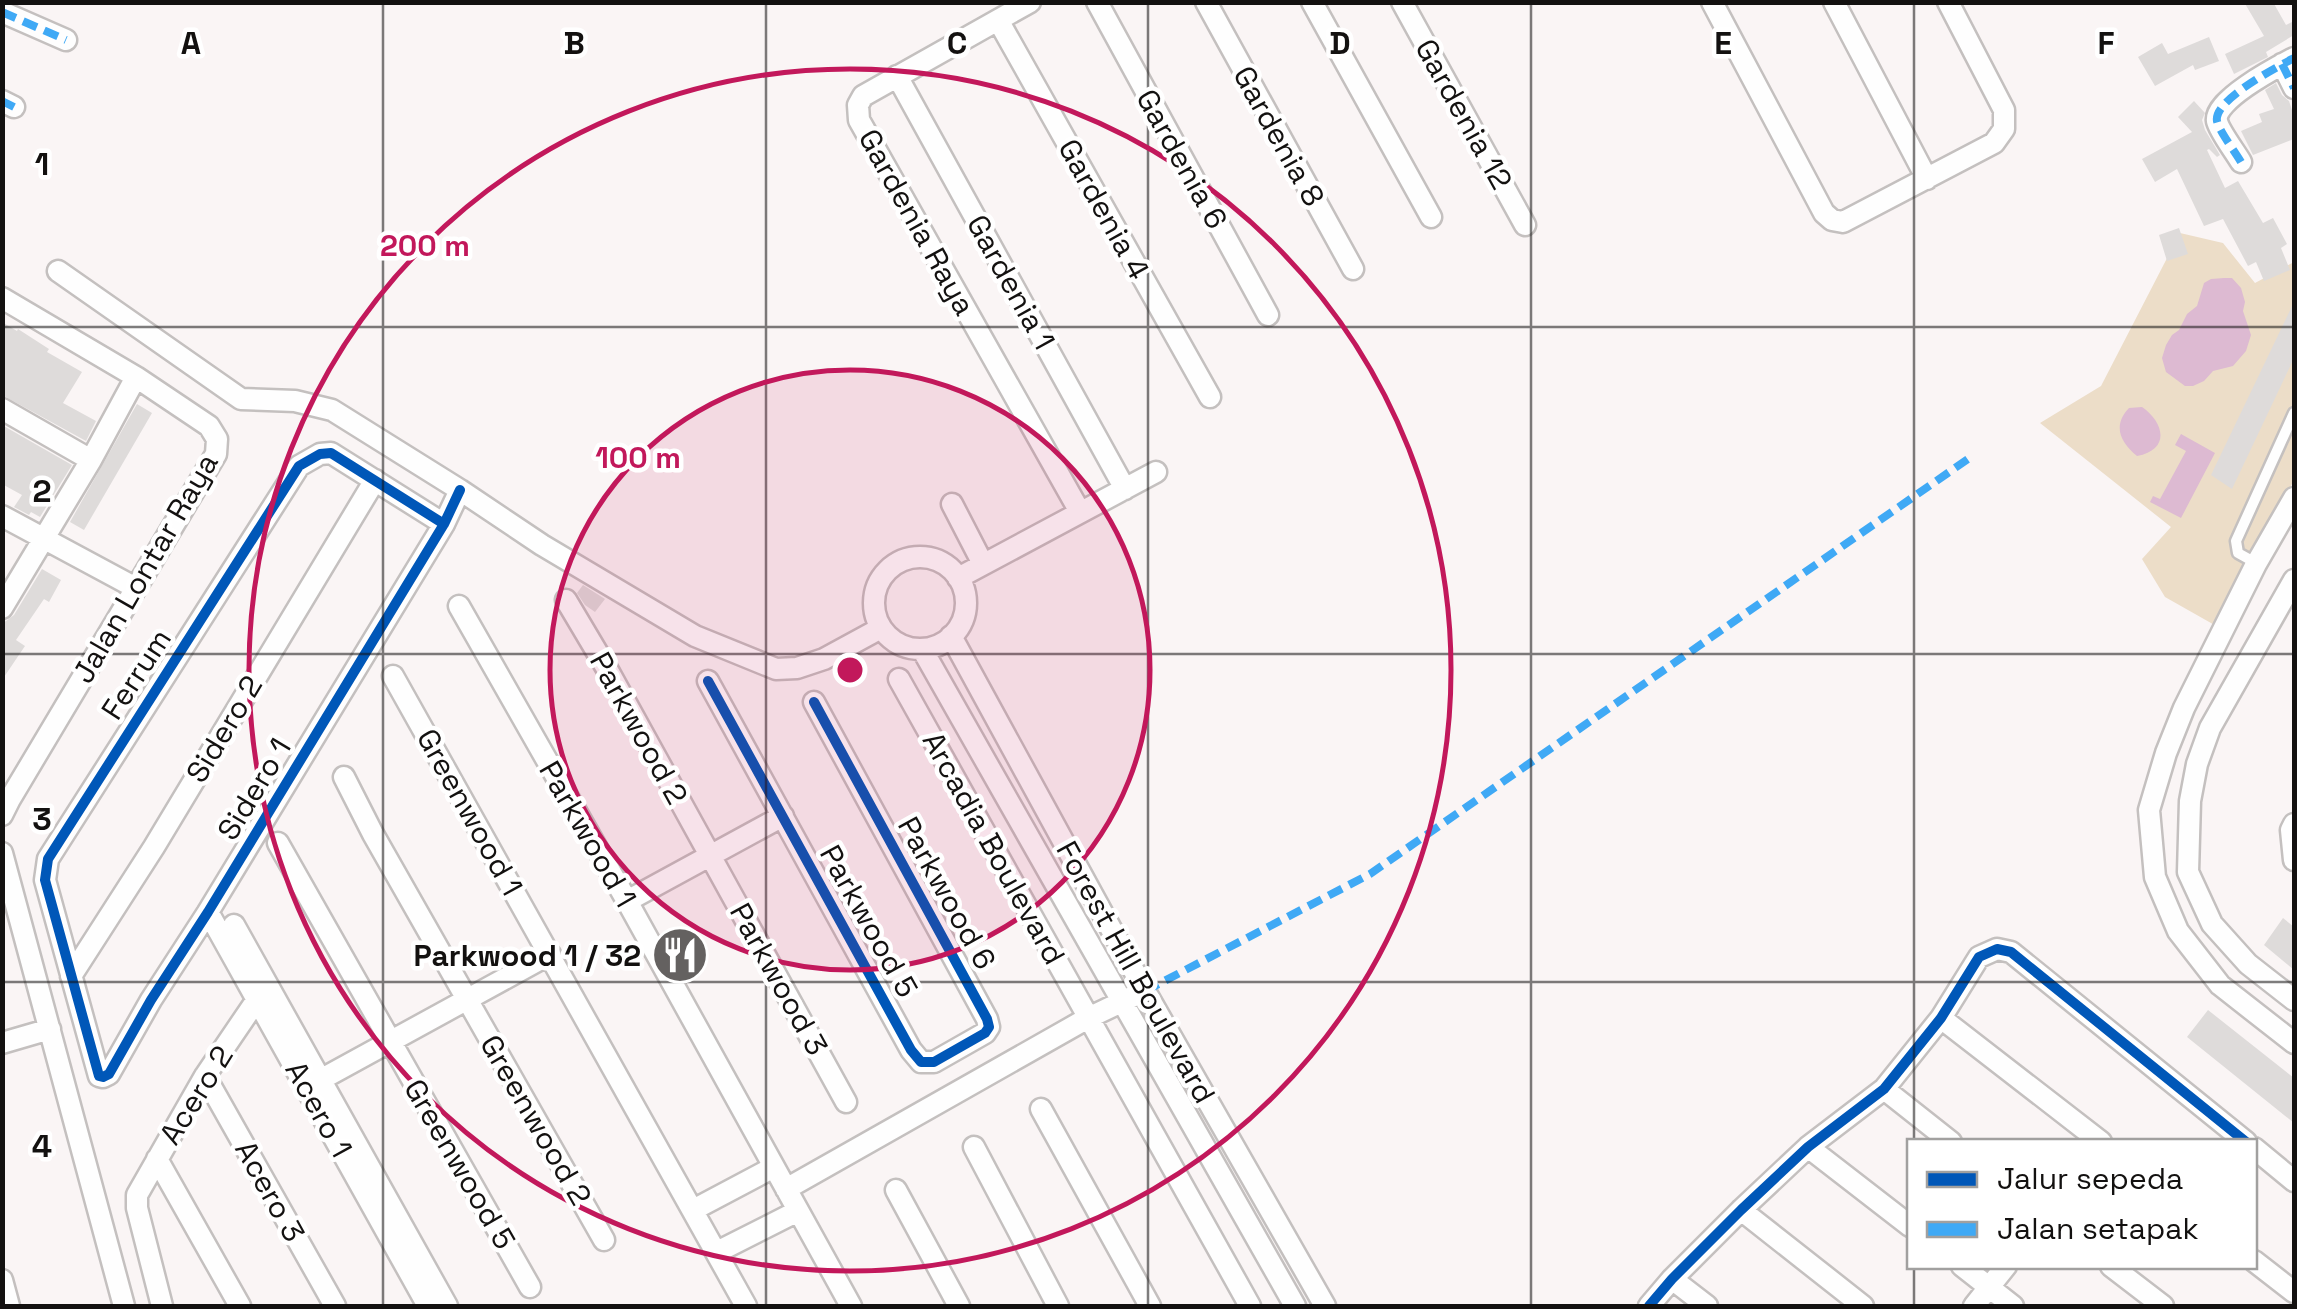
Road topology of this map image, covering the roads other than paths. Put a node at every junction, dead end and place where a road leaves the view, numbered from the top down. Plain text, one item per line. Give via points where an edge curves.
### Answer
1 (1030, 2) edge
2 (1096, 2) edge
3 (1206, 2) edge
4 (1312, 2) edge
5 (1402, 2) edge
6 (1712, 2) edge
7 (1834, 2) edge
8 (1948, 2) edge
9 (2, 12) edge
10 (998, 20) junction
11 (66, 40) dead end
12 (2288, 61) edge
13 (898, 76) junction
14 (2294, 88) edge
15 (2242, 162) dead end
16 (1927, 179) junction
17 (1431, 218) dead end
18 (1525, 225) dead end
19 (1352, 269) dead end
20 (58, 271) dead end
21 (2, 298) edge
22 (1268, 315) dead end
23 (136, 377) junction
24 (1210, 398) dead end
25 (2, 409) edge
26 (2294, 414) edge
27 (91, 460) junction
28 (1156, 472) dead end
29 (375, 480) junction
30 (1126, 488) junction
31 (460, 490) junction
32 (2294, 498) edge
33 (952, 504) dead end
34 (1080, 512) junction
35 (2, 516) edge
36 (444, 524) junction
37 (43, 539) junction
38 (982, 564) junction
39 (2256, 564) junction
40 (958, 578) junction
41 (2294, 580) edge
42 (136, 588) junction
43 (566, 600) dead end
44 (458, 606) dead end
45 (2, 608) edge
46 (881, 628) junction
47 (951, 636) junction
48 (922, 649) junction
49 (393, 676) dead end
50 (899, 678) dead end
51 (708, 681) dead end
52 (814, 702) dead end
53 (344, 777) dead end
54 (2, 816) edge
55 (783, 816) junction
56 (2294, 824) edge
57 (278, 842) dead end
58 (2, 853) edge
59 (711, 857) junction
60 (2294, 860) edge
61 (626, 901) junction
62 (208, 912) junction
63 (234, 925) dead end
64 (550, 954) junction
65 (71, 976) junction
66 (1145, 991) junction
67 (258, 998) junction
68 (467, 999) junction
69 (2294, 1000) edge
70 (1123, 1002) junction
71 (1088, 1018) junction
72 (1941, 1018) junction
73 (50, 1029) junction
74 (390, 1040) junction
75 (2, 1042) edge
76 (2294, 1044) edge
77 (912, 1050) joint
78 (206, 1076) junction
79 (103, 1078) joint
80 (320, 1080) junction
81 (1884, 1089) junction
82 (846, 1102) dead end
83 (1041, 1109) dead end
84 (1947, 1139) edge
85 (2096, 1139) edge
86 (2242, 1139) edge
87 (1808, 1147) junction
88 (974, 1148) dead end
89 (2257, 1150) edge
90 (157, 1159) junction
91 (774, 1167) junction
92 (2294, 1181) edge
93 (786, 1189) junction
94 (896, 1190) dead end
95 (693, 1210) junction
96 (1741, 1210) junction
97 (798, 1211) junction
98 (1907, 1224) edge
99 (604, 1240) dead end
100 (716, 1252) junction
101 (2257, 1263) edge
102 (1966, 1269) edge
103 (2004, 1269) edge
104 (2115, 1269) edge
105 (1672, 1279) junction
106 (2, 1280) edge
107 (1989, 1287) junction
108 (530, 1288) dead end
109 (2294, 1292) edge
110 (9, 1306) edge
111 (120, 1306) edge
112 (162, 1306) edge
113 (240, 1306) edge
114 (335, 1306) edge
115 (428, 1306) edge
116 (447, 1306) edge
117 (746, 1306) edge
118 (852, 1306) edge
119 (959, 1306) edge
120 (1058, 1306) edge
121 (1150, 1306) edge
122 (1250, 1306) edge
123 (1296, 1306) edge
124 (1325, 1306) edge
125 (1649, 1306) edge
126 (1707, 1306) edge
127 (1863, 1306) edge
128 (1974, 1306) edge
129 (2014, 1306) edge
130 (2163, 1306) edge

1 - 10 street, Gardenia Raya
2 - 22 street, Gardenia 6
3 - 19 street, Gardenia 8
4 - 17 street
5 - 18 street, Gardenia 12
6 - 16 street via 1832,220 1843,222
7 - 16 street
8 - 16 street via 2004,110 2004,128 1994,143
9 - 11 street
10 - 13 street, Gardenia Raya
10 - 24 street, Gardenia 4
12 - 14 street
12 - 15 street via 2246,84 2218,112
13 - 30 street, Gardenia 1
13 - 34 street, Gardenia Raya via 863,96 859,120
20 - 31 street via 240,399 332,410
21 - 23 street, Jalan Lontar Raya
23 - 27 street
23 - 42 street, Jalan Lontar Raya via 209,426 218,448
25 - 27 street
26 - 39 lane via 2236,541 2238,553
27 - 37 street
28 - 30 street
29 - 36 street, Ferrum
29 - 65 street, Sidero 2
29 - 65 street, Ferrum via 331,453 298,466 48,859 46,880
30 - 34 street
31 - 36 street, Sidero 1
31 - 46 street via 695,636 776,669 824,658
32 - 39 street
33 - 38 street
34 - 38 street
35 - 37 street
36 - 62 street, Sidero 1
37 - 42 street
37 - 45 street
38 - 40 street
39 - 76 street via 2184,708 2149,810 2156,877 2178,930 2220,985
40 - 46 street via 933,558 917,556 888,569 874,597
40 - 47 street via 965,608
41 - 69 street via 2196,764 2188,872 2212,924
42 - 54 street, Jalan Lontar Raya
43 - 59 street, Parkwood 2
44 - 61 street, Parkwood 1
46 - 48 street
47 - 48 street
47 - 66 street, Forest Hill Boulevard
48 - 70 street, Forest Hill Boulevard
49 - 64 street, Greenwood 1
50 - 71 street, Arcadia Boulevard
51 - 55 street, Parkwood 5
52 - 77 street, Parkwood 6 via 987,1018 985,1033 934,1062 922,1062
53 - 68 street, Greenwood 2
55 - 59 street
55 - 77 street, Parkwood 5
56 - 60 street
57 - 74 street, Greenwood 5
58 - 73 street
59 - 61 street
59 - 82 street, Parkwood 3
61 - 91 street, Parkwood 1
62 - 67 street, Acero 1
62 - 79 street, Sidero 1
63 - 80 street
64 - 68 street
64 - 95 street, Greenwood 1
65 - 79 street, Ferrum
66 - 70 street
66 - 124 street, Forest Hill Boulevard
67 - 78 street, Acero 2
67 - 115 street, Acero 1
68 - 74 street
68 - 99 street, Greenwood 2
70 - 71 street
70 - 123 street, Forest Hill Boulevard
71 - 93 street
71 - 122 street, Arcadia Boulevard
72 - 81 street
72 - 85 street
72 - 86 street via 1979,957 2011,952
73 - 75 street
73 - 111 street
74 - 80 street
74 - 108 street, Greenwood 5
78 - 90 street, Acero 2
78 - 114 street, Acero 3
80 - 116 street
81 - 84 street
81 - 87 street
83 - 121 street
87 - 96 street
87 - 98 street
88 - 120 street
89 - 92 street
90 - 112 street, Acero 2 via 136,1208
90 - 113 street
91 - 93 street, Parkwood 1
91 - 95 street
93 - 97 street, Parkwood 1
94 - 119 street
95 - 100 street, Greenwood 1
96 - 105 street
96 - 127 street
97 - 100 street
97 - 118 street, Parkwood 1
100 - 117 street, Greenwood 1
101 - 109 street
102 - 107 street
103 - 107 street
104 - 130 street
105 - 125 street
105 - 126 street
106 - 110 street
107 - 128 street
107 - 129 street

